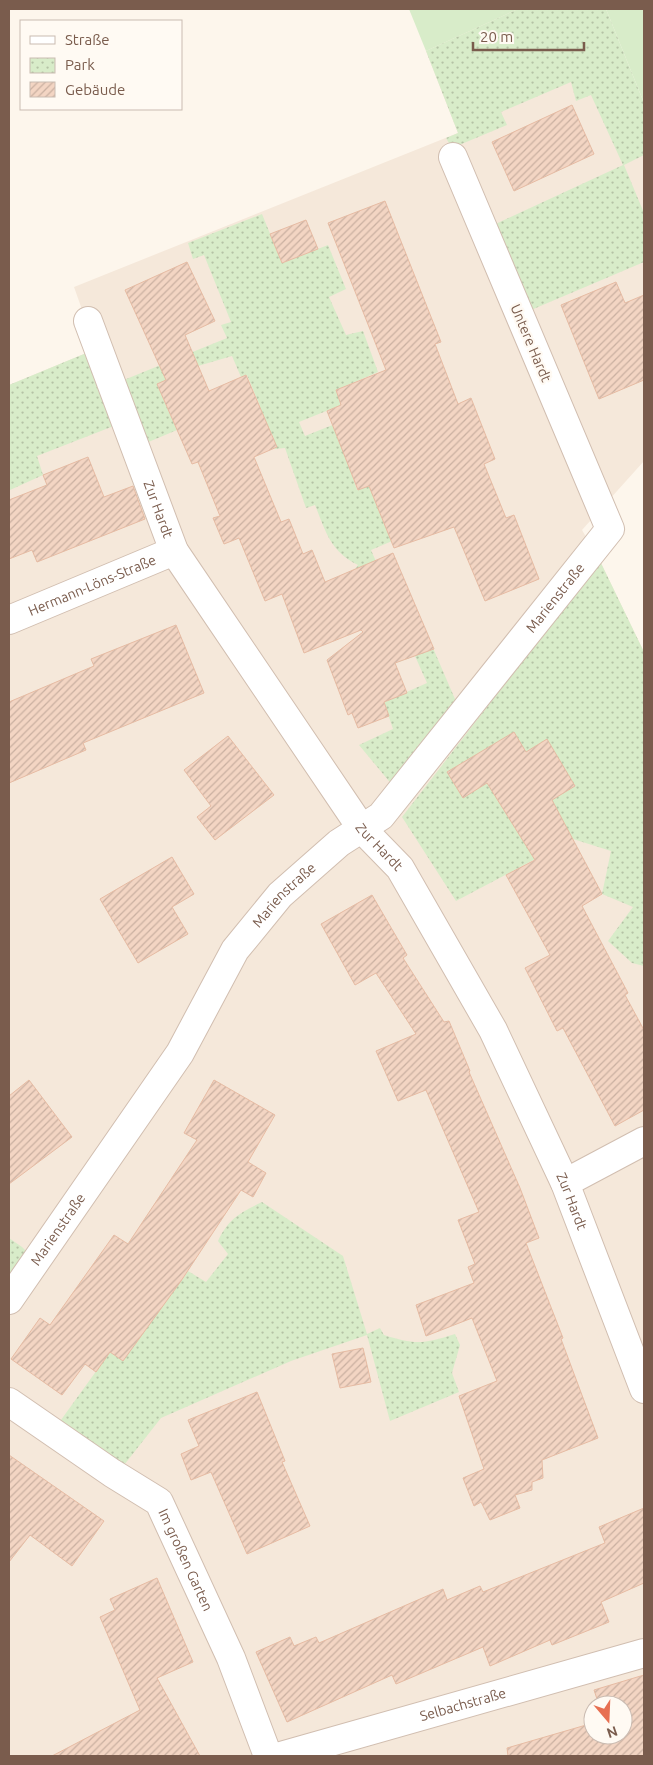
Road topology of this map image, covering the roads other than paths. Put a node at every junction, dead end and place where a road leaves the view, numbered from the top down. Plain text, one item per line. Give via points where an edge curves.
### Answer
1 (452, 157) dead end
2 (88, 321) dead end
3 (610, 529) joint
4 (174, 551) junction
5 (9, 620) edge
6 (362, 829) junction
7 (644, 1141) edge
8 (565, 1183) junction
9 (9, 1300) edge
10 (644, 1389) edge
11 (9, 1402) edge
12 (644, 1652) edge
13 (268, 1756) edge
14 (281, 1756) edge

1 - 3 street, Untere Hardt
2 - 4 street, Zur Hardt
3 - 6 street, Marienstraße via 381,816
4 - 5 street, Hermann-Löns-Straße
4 - 6 street, Zur Hardt
6 - 8 street, Zur Hardt via 400,868 488,1021
6 - 9 street, Marienstraße via 339,843 280,895 236,950 180,1053
7 - 8 street
8 - 10 street, Zur Hardt
11 - 13 street, Im großen Garten via 112,1474 159,1502 231,1658
12 - 14 street, Selbachstraße

